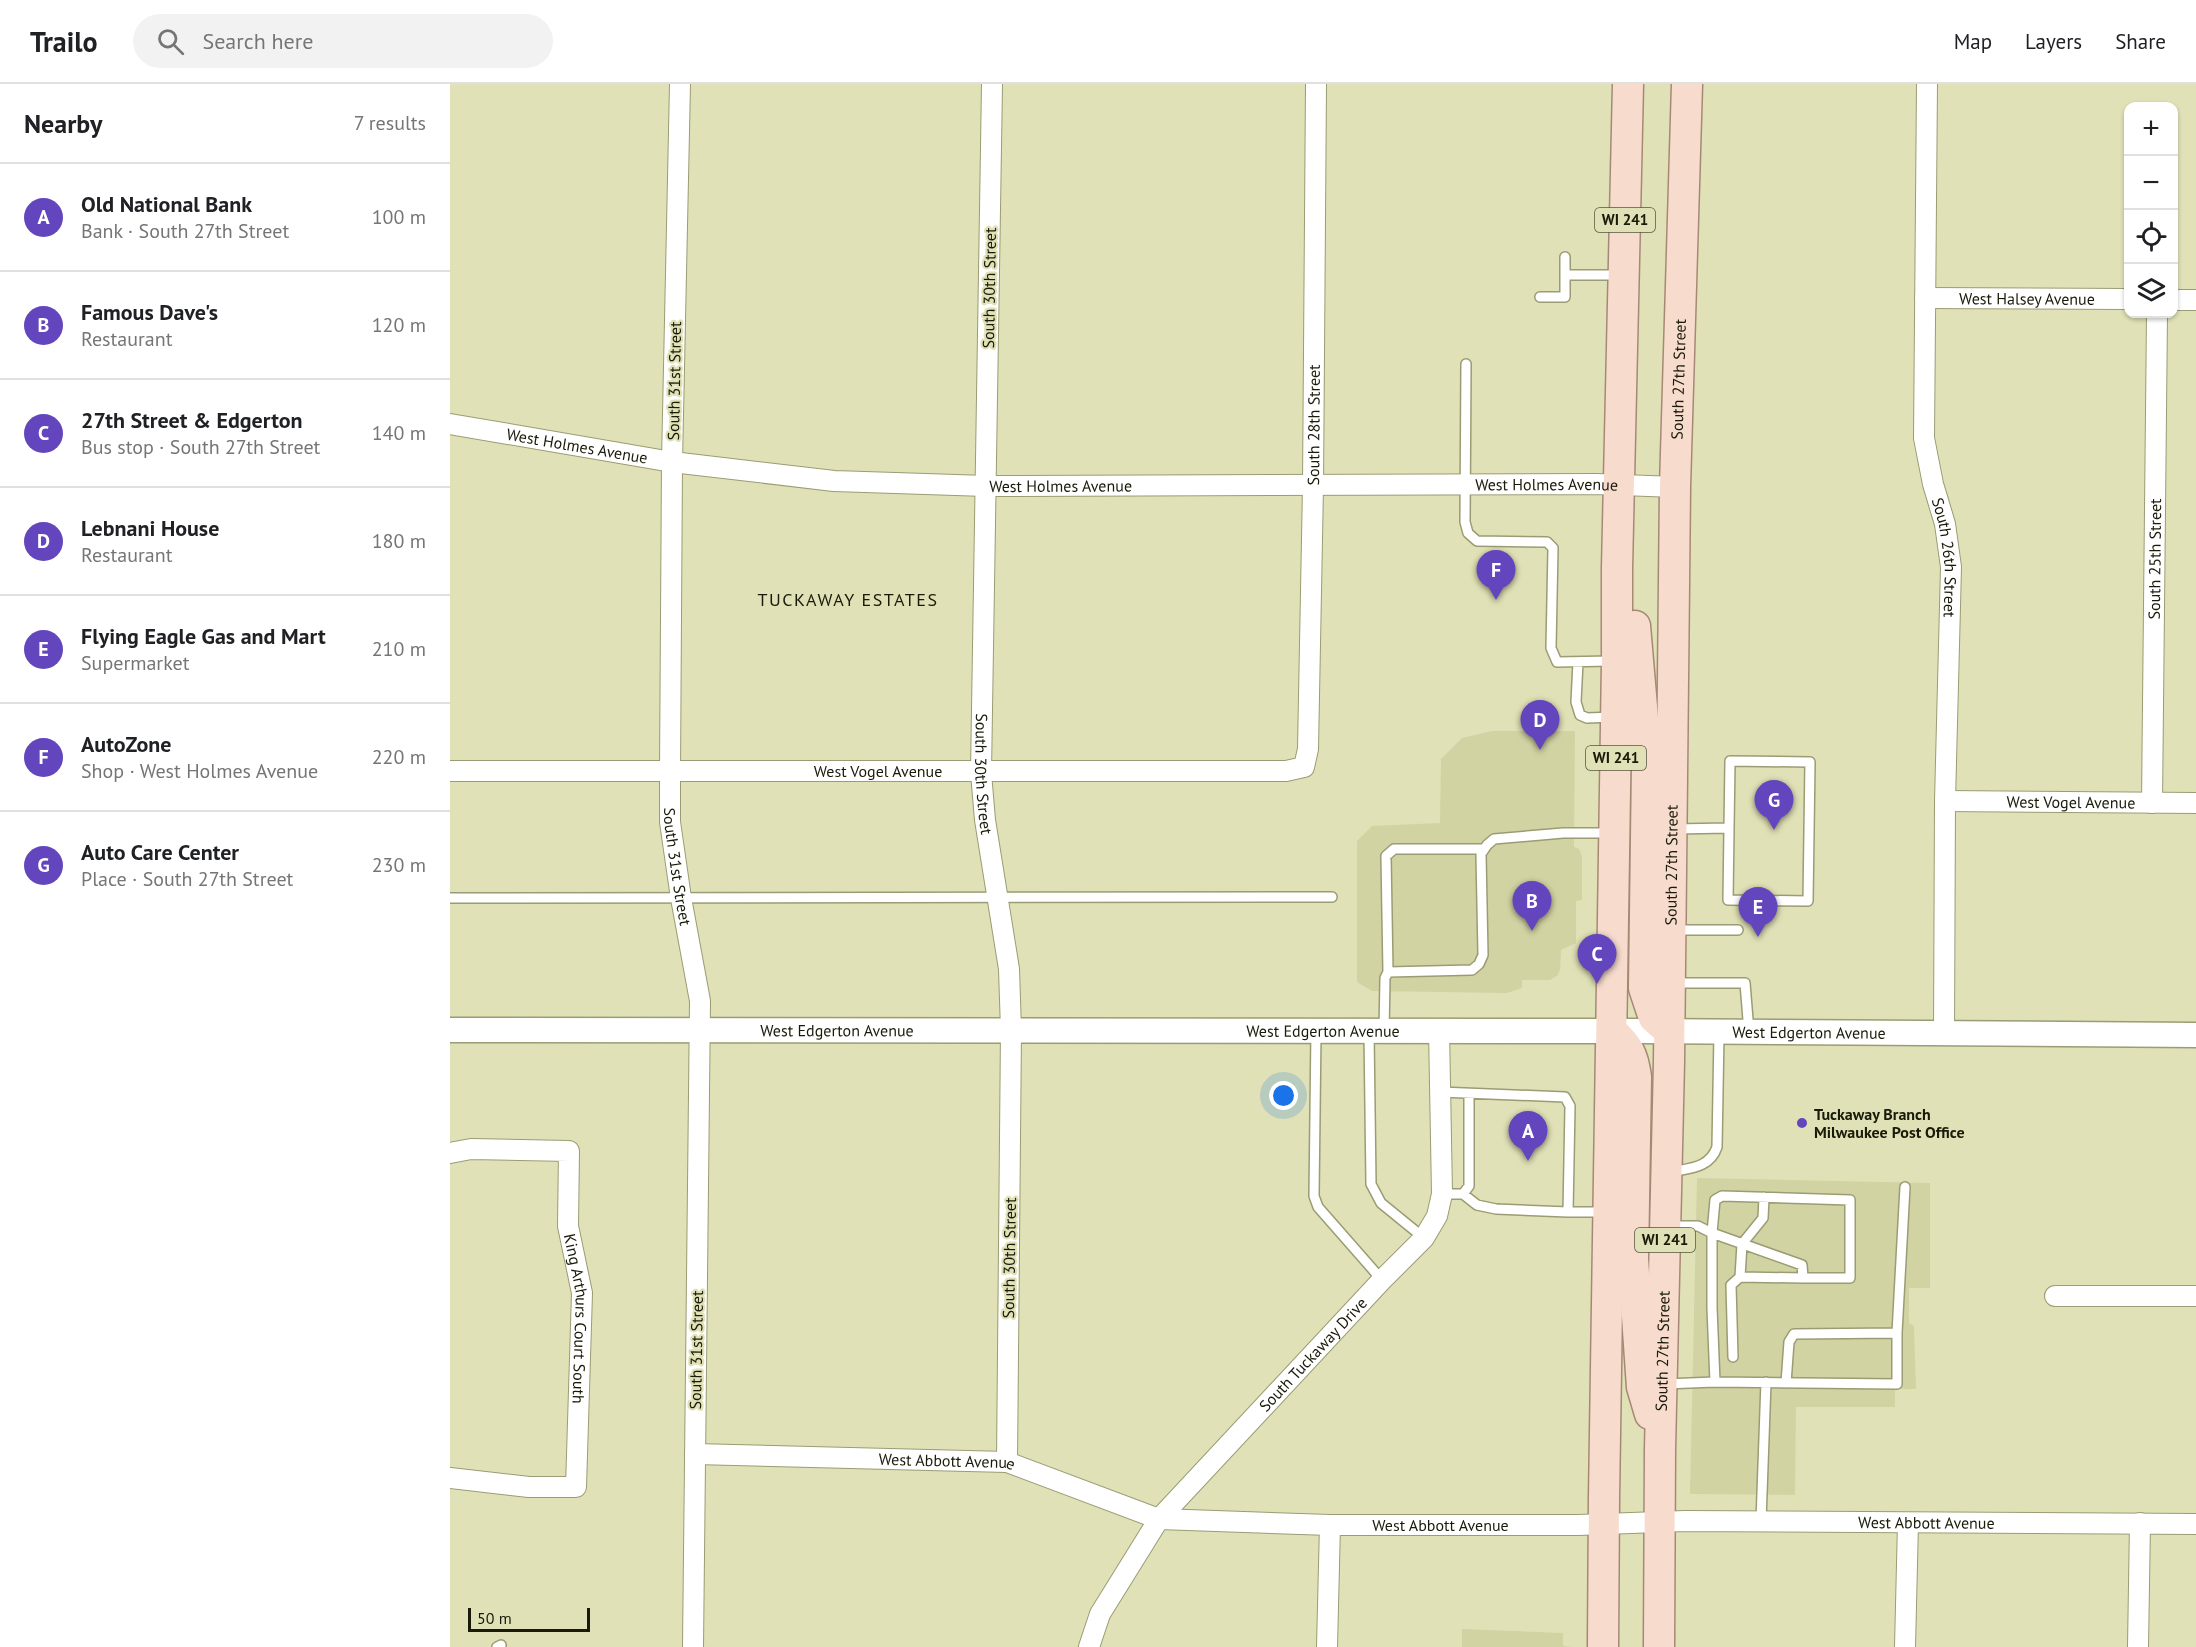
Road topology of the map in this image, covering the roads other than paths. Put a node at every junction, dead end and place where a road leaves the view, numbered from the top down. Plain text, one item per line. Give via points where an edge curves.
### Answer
1 (680, 84) edge
2 (992, 84) edge
3 (1317, 84) edge
4 (1628, 84) edge
5 (1687, 84) edge
6 (1927, 84) edge
7 (1565, 257) dead end
8 (1624, 274) junction
9 (1565, 275) junction
10 (1540, 297) dead end
11 (1925, 298) junction
12 (2124, 299) edge
13 (2178, 300) edge
14 (2196, 300) edge
15 (2157, 318) edge
16 (1466, 364) dead end
17 (450, 424) edge
18 (672, 462) junction
19 (1619, 484) junction
20 (1466, 485) junction
21 (986, 486) junction
22 (1313, 486) junction
23 (1675, 487) junction
24 (1617, 568) junction
25 (1617, 661) junction
26 (1578, 662) junction
27 (1616, 717) junction
28 (1304, 766) joint
29 (450, 771) edge
30 (670, 773) junction
31 (981, 773) junction
32 (1945, 801) junction
33 (2152, 803) junction
34 (2196, 803) edge
35 (1729, 828) junction
36 (1672, 829) junction
37 (1615, 833) junction
38 (1484, 849) junction
39 (1332, 897) dead end
40 (450, 898) edge
41 (681, 898) junction
42 (998, 898) junction
43 (1671, 930) junction
44 (1738, 930) dead end
45 (1388, 972) junction
46 (1670, 983) junction
47 (450, 1030) edge
48 (1011, 1030) junction
49 (1316, 1030) junction
50 (1439, 1030) junction
51 (700, 1031) junction
52 (1376, 1031) junction
53 (1612, 1031) junction
54 (1670, 1031) junction
55 (1719, 1032) junction
56 (1749, 1032) junction
57 (1944, 1033) junction
58 (2196, 1035) edge
59 (1440, 1092) junction
60 (1469, 1094) junction
61 (450, 1153) edge
62 (1666, 1173) junction
63 (1905, 1187) dead end
64 (1442, 1194) junction
65 (1463, 1194) junction
66 (1764, 1197) junction
67 (1568, 1212) junction
68 (1609, 1212) junction
69 (1665, 1226) junction
70 (1712, 1233) junction
71 (1424, 1238) junction
72 (1742, 1244) junction
73 (1740, 1277) junction
74 (1803, 1278) junction
75 (1382, 1280) junction
76 (2055, 1296) dead end
77 (2196, 1296) edge
78 (1897, 1333) junction
79 (1733, 1357) dead end
80 (1715, 1382) junction
81 (1766, 1382) junction
82 (1786, 1383) junction
83 (1662, 1384) junction
84 (1660, 1449) junction
85 (695, 1454) junction
86 (1006, 1462) junction
87 (450, 1478) edge
88 (1159, 1519) junction
89 (1761, 1521) junction
90 (1660, 1522) junction
91 (1908, 1523) junction
92 (2140, 1523) junction
93 (1604, 1524) junction
94 (2196, 1524) edge
95 (1330, 1526) junction
96 (693, 1647) edge
97 (1089, 1647) edge
98 (1327, 1647) edge
99 (1603, 1647) edge
100 (1659, 1647) edge
101 (1905, 1647) edge
102 (2138, 1647) edge

1 - 18 street, South 31st Street
2 - 21 street, South 30th Street
3 - 22 street, South 28th Street
4 - 8 main road, WI 241
5 - 23 main road, South 27th Street / WI 241
6 - 11 street, South 26th Street
7 - 9 lane
8 - 9 lane
8 - 19 main road, WI 241
9 - 10 lane via 1565,297
11 - 12 street, West Halsey Avenue
11 - 32 street, South 26th Street via 1924,438 1951,567
13 - 14 street
15 - 33 street, South 25th Street
16 - 20 lane
17 - 18 street, West Holmes Avenue
18 - 21 street, West Holmes Avenue via 834,481
18 - 30 street, South 31st Street
19 - 20 street, West Holmes Avenue
19 - 23 street, West Holmes Avenue
19 - 24 main road, WI 241
20 - 22 street, West Holmes Avenue
20 - 26 lane via 1465,522 1468,533 1477,541 1547,542 1552,548 1551,648 1557,662
21 - 22 street, West Holmes Avenue
21 - 31 street, South 30th Street
22 - 28 street, South 28th Street via 1308,749
23 - 36 main road, South 27th Street / WI 241
24 - 25 main road, WI 241
24 - 54 main road via 1634,616 1647,765 1644,988 1654,1018
25 - 26 lane
25 - 27 main road, WI 241
26 - 27 lane via 1576,702 1580,715
27 - 37 main road, WI 241
28 - 31 street, West Vogel Avenue via 1286,771
29 - 30 street, West Vogel Avenue
30 - 31 street, West Vogel Avenue
30 - 41 street, South 31st Street via 670,822
31 - 42 street, South 30th Street
32 - 33 street, West Vogel Avenue
32 - 57 street, South 26th Street
33 - 34 street, West Vogel Avenue
35 - 35 lane via 1730,761 1810,762 1808,901 1728,900
35 - 36 lane
36 - 43 main road, South 27th Street / WI 241
37 - 38 lane via 1494,839
37 - 53 main road, WI 241
38 - 45 lane via 1483,955 1479,964 1473,970
38 - 45 lane via 1394,849 1386,856
39 - 42 lane
40 - 41 lane
41 - 42 lane
41 - 51 street, South 31st Street via 700,1001
42 - 48 street, South 30th Street via 1009,969
43 - 44 lane
43 - 46 main road, South 27th Street / WI 241
45 - 52 lane
46 - 54 main road, South 27th Street / WI 241
46 - 56 lane via 1745,983
47 - 51 street, West Edgerton Avenue
48 - 49 street, West Edgerton Avenue
48 - 51 street, West Edgerton Avenue
48 - 86 street, South 30th Street
49 - 52 street, West Edgerton Avenue
49 - 75 lane via 1314,1196 1318,1207
50 - 52 street, West Edgerton Avenue
50 - 53 street, West Edgerton Avenue
50 - 59 street, South Tuckaway Drive
51 - 85 street, South 31st Street
52 - 71 lane via 1371,1184 1381,1203
53 - 54 street, West Edgerton Avenue
53 - 68 main road, WI 241
53 - 84 main road via 1627,1044 1636,1077 1634,1270 1642,1388
54 - 55 street, West Edgerton Avenue
54 - 62 main road, South 27th Street / WI 241
55 - 56 street, West Edgerton Avenue
55 - 62 lane via 1714,1156 1702,1165
56 - 57 street, West Edgerton Avenue
57 - 58 street, West Edgerton Avenue
59 - 60 lane
59 - 64 street, South Tuckaway Drive
60 - 65 lane via 1469,1186
60 - 67 lane via 1565,1097 1570,1106
61 - 87 street, King Arthurs Court South via 471,1149 569,1151 568,1226 582,1293 576,1486 529,1487
62 - 69 main road, South 27th Street / WI 241
63 - 78 lane
64 - 65 lane
64 - 71 street, South Tuckaway Drive via 1437,1216
65 - 67 lane via 1477,1205 1496,1209
66 - 70 lane via 1722,1196 1715,1200
66 - 72 lane via 1763,1218
66 - 74 lane via 1850,1200 1851,1278
67 - 68 lane
68 - 93 main road, WI 241
69 - 70 lane via 1698,1226
69 - 83 main road, South 27th Street / WI 241
70 - 72 lane
70 - 80 lane
71 - 75 street, South Tuckaway Drive
72 - 73 lane
72 - 74 lane via 1802,1265
73 - 74 lane
73 - 79 lane via 1731,1285
75 - 88 street, South Tuckaway Drive
76 - 77 street
78 - 82 lane via 1794,1334 1789,1342
78 - 82 lane via 1897,1384
80 - 81 lane
80 - 83 lane
81 - 82 lane
81 - 89 lane
83 - 84 main road, South 27th Street / WI 241
84 - 90 main road, South 27th Street / WI 241
85 - 86 street, West Abbott Avenue
85 - 96 street, South 31st Street
86 - 88 street, West Abbott Avenue
88 - 95 street, West Abbott Avenue
88 - 97 street, South Tuckaway Drive via 1100,1614
89 - 90 street, West Abbott Avenue
89 - 91 street, West Abbott Avenue
90 - 93 street, West Abbott Avenue
90 - 100 main road, South 27th Street / WI 241
91 - 92 street, West Abbott Avenue
91 - 101 street
92 - 94 street, West Abbott Avenue
92 - 102 street
93 - 95 street, West Abbott Avenue
93 - 99 main road, WI 241
95 - 98 street

